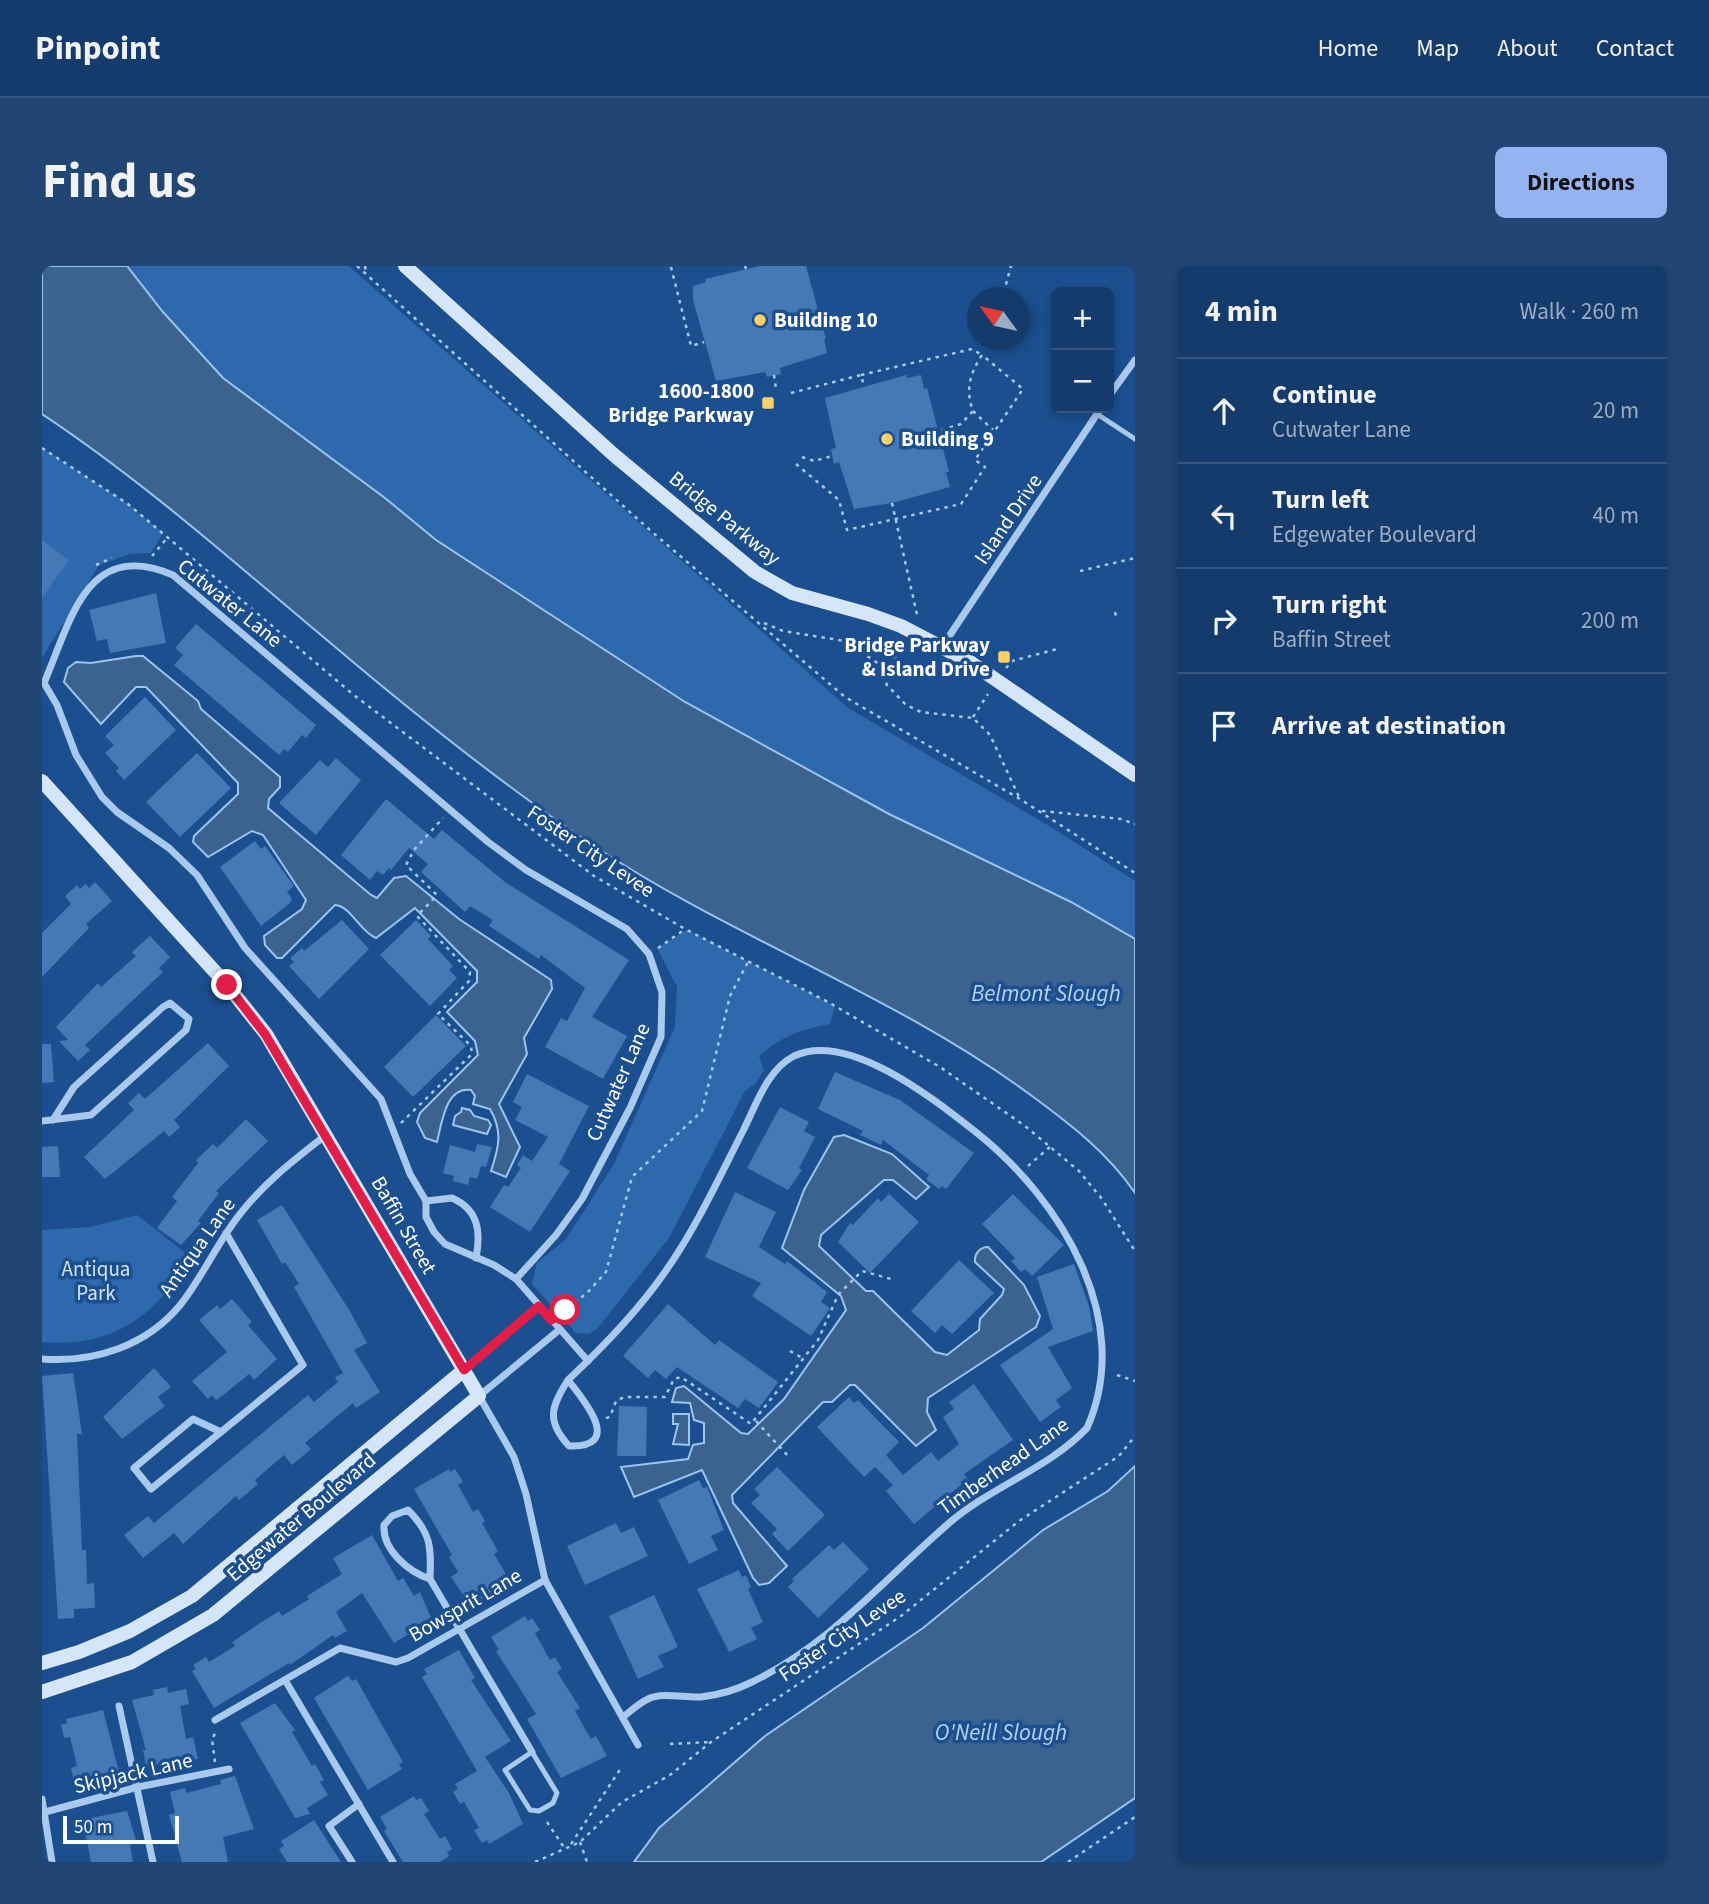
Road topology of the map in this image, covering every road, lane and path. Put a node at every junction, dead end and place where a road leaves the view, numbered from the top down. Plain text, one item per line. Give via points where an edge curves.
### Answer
1 (357, 266) edge
2 (365, 266) edge
3 (405, 266) edge
4 (671, 267) edge
5 (1011, 267) edge
6 (366, 273) junction
7 (1005, 287) edge
8 (704, 342) dead end
9 (982, 355) junction
10 (1135, 360) edge
11 (774, 375) dead end
12 (861, 376) junction
13 (864, 386) dead end
14 (776, 389) dead end
15 (1114, 390) edge
16 (791, 393) dead end
17 (973, 411) junction
18 (1098, 413) edge
19 (1102, 413) edge
20 (938, 431) dead end
21 (994, 431) junction
22 (1135, 439) edge
23 (42, 448) edge
24 (832, 456) dead end
25 (802, 457) dead end
26 (796, 464) dead end
27 (892, 503) dead end
28 (896, 519) junction
29 (1135, 558) edge
30 (1080, 571) dead end
31 (759, 621) junction
32 (912, 631) junction
33 (942, 648) junction
34 (1057, 649) dead end
35 (881, 670) junction
36 (998, 680) junction
37 (43, 683) edge
38 (973, 718) junction
39 (1135, 775) edge
40 (42, 781) edge
41 (1020, 799) junction
42 (450, 810) junction
43 (1040, 811) junction
44 (1135, 824) edge
45 (1135, 873) edge
46 (685, 929) junction
47 (649, 954) junction
48 (748, 962) junction
49 (53, 1120) junction
50 (42, 1121) edge
51 (394, 1130) junction
52 (327, 1135) junction
53 (1051, 1146) junction
54 (1022, 1172) junction
55 (426, 1201) junction
56 (1068, 1220) dead end
57 (226, 1233) junction
58 (1135, 1251) edge
59 (476, 1258) junction
60 (516, 1279) junction
61 (891, 1279) dead end
62 (539, 1306) junction
63 (551, 1320) junction
64 (559, 1329) junction
65 (790, 1351) dead end
66 (42, 1359) edge
67 (804, 1359) junction
68 (588, 1361) junction
69 (464, 1370) junction
70 (1117, 1375) dead end
71 (568, 1380) junction
72 (1135, 1381) edge
73 (479, 1396) junction
74 (1103, 1406) dead end
75 (596, 1419) junction
76 (757, 1422) junction
77 (221, 1432) junction
78 (1135, 1436) edge
79 (789, 1457) dead end
80 (430, 1580) junction
81 (544, 1580) junction
82 (461, 1629) junction
83 (42, 1663) edge
84 (285, 1680) junction
85 (42, 1692) edge
86 (118, 1706) dead end
87 (623, 1717) junction
88 (215, 1720) joint
89 (711, 1742) junction
90 (670, 1744) dead end
91 (638, 1745) dead end
92 (532, 1752) junction
93 (621, 1768) dead end
94 (229, 1769) dead end
95 (218, 1772) junction
96 (138, 1787) junction
97 (42, 1799) edge
98 (359, 1804) junction
99 (45, 1812) junction
100 (1135, 1817) edge
101 (547, 1822) dead end
102 (580, 1842) junction
103 (567, 1848) junction
104 (42, 1858) edge
105 (52, 1859) edge
106 (154, 1861) edge
107 (352, 1862) edge
108 (393, 1862) edge
109 (535, 1862) edge
110 (587, 1862) edge
111 (1068, 1862) edge

1 - 6 path
2 - 6 path
3 - 32 street, Bridge Parkway via 596,439 755,572 792,593
4 - 8 path via 691,346
5 - 7 path
6 - 31 path via 610,495
9 - 12 path via 972,349
9 - 17 path via 968,388
9 - 21 path via 1023,389
10 - 15 street
11 - 14 path
12 - 13 path
12 - 16 path
17 - 20 path via 961,424
17 - 21 path
18 - 33 street, Island Drive
19 - 22 lane
21 - 28 path via 975,460 985,467 961,504
23 - 46 path, Foster City Levee via 128,504 295,647 511,816 594,876
24 - 25 path via 814,461
26 - 28 path via 839,500 847,530
27 - 28 path
28 - 32 path via 917,610 918,621
29 - 30 path
31 - 35 path via 783,631 845,641 873,659
31 - 41 path via 845,697
32 - 33 street, Bridge Parkway
32 - 35 path via 904,648
33 - 36 street, Bridge Parkway
34 - 36 path via 1012,661
35 - 38 path via 887,685 906,705 921,712
36 - 38 path
36 - 39 street, Bridge Parkway
37 - 42 street, Cutwater Lane via 90,584 119,568 156,568 173,575
37 - 51 street, Cutwater Lane via 57,705 76,755 102,797 197,875 245,948 381,1099
38 - 41 path via 990,735
40 - 52 street, Baffin Street via 227,985 265,1034
41 - 43 path
42 - 47 street, Cutwater Lane via 526,870 627,929
42 - 51 path via 414,850 407,865 437,895 417,916 470,972 469,981 438,1014 473,1050
43 - 44 path
43 - 45 path
46 - 47 path
46 - 48 path, Foster City Levee
47 - 60 street, Cutwater Lane via 662,992 661,1037 582,1199
48 - 53 path, Foster City Levee via 940,1067
48 - 63 path via 730,996 702,1111 632,1177 606,1272
49 - 49 street via 91,1115 186,1030 189,1019 170,1003 163,1007 74,1087
49 - 50 street
51 - 55 street, Cutwater Lane
52 - 57 street, Antiqua Lane via 279,1171
52 - 69 street, Baffin Street
53 - 54 path
53 - 58 path, Foster City Levee via 1102,1199
54 - 56 street
54 - 68 street via 920,1089 839,1052 824,1049 795,1056 772,1076 667,1270
55 - 59 street, Cutwater Lane via 426,1217 445,1244
55 - 59 street via 452,1198 471,1212 480,1232
57 - 66 street, Antiqua Lane via 182,1303 152,1331 98,1356
57 - 77 street via 303,1365
59 - 60 street, Cutwater Lane
60 - 62 street, Cutwater Lane
61 - 67 path via 862,1271 838,1295
62 - 63 street, Cutwater Lane
62 - 69 street, Edgewater Boulevard
63 - 64 street, Cutwater Lane
64 - 68 street, Cutwater Lane
64 - 73 street, Edgewater Boulevard
65 - 67 path
67 - 76 path
68 - 71 street
69 - 73 street, Baffin Street
69 - 83 street, Edgewater Boulevard via 192,1596 130,1631
70 - 72 path
71 - 75 street
71 - 75 street via 552,1413 557,1433 569,1446 584,1447 597,1430
73 - 81 street, Baffin Street via 514,1457
73 - 85 street, Edgewater Boulevard via 213,1615 132,1662
74 - 87 street, Timberhead Lane via 1072,1442 950,1522 864,1605 790,1662 736,1690 700,1697 650,1697
75 - 76 path via 610,1417 616,1401 624,1397 665,1397 674,1379 681,1377 747,1423
76 - 79 path
77 - 77 street via 193,1419 134,1468 151,1489
78 - 89 path, Foster City Levee via 1119,1456 1019,1521 901,1616
80 - 80 street via 431,1544 413,1515 401,1511 384,1525 383,1535 405,1567
80 - 82 street
81 - 82 street, Bowsprit Lane
81 - 87 street, Baffin Street
82 - 84 street, Bowsprit Lane via 396,1662 340,1648
82 - 92 street
84 - 88 street, Bowsprit Lane
84 - 98 street
86 - 96 street
87 - 91 street, Baffin Street
88 - 95 path via 221,1729 212,1739
89 - 90 path
89 - 102 path, Foster City Levee via 670,1775 622,1802
92 - 92 lane via 505,1770 530,1810 539,1811 553,1802 557,1793
93 - 103 path
94 - 95 street, Skipjack Lane
95 - 96 street, Skipjack Lane
96 - 99 street, Skipjack Lane
96 - 106 street
97 - 99 street
98 - 107 street via 329,1826
98 - 108 street
99 - 105 street
100 - 111 path
101 - 103 path
102 - 103 path, Foster City Levee
102 - 110 path
103 - 109 path, Foster City Levee
104 - 105 lane

